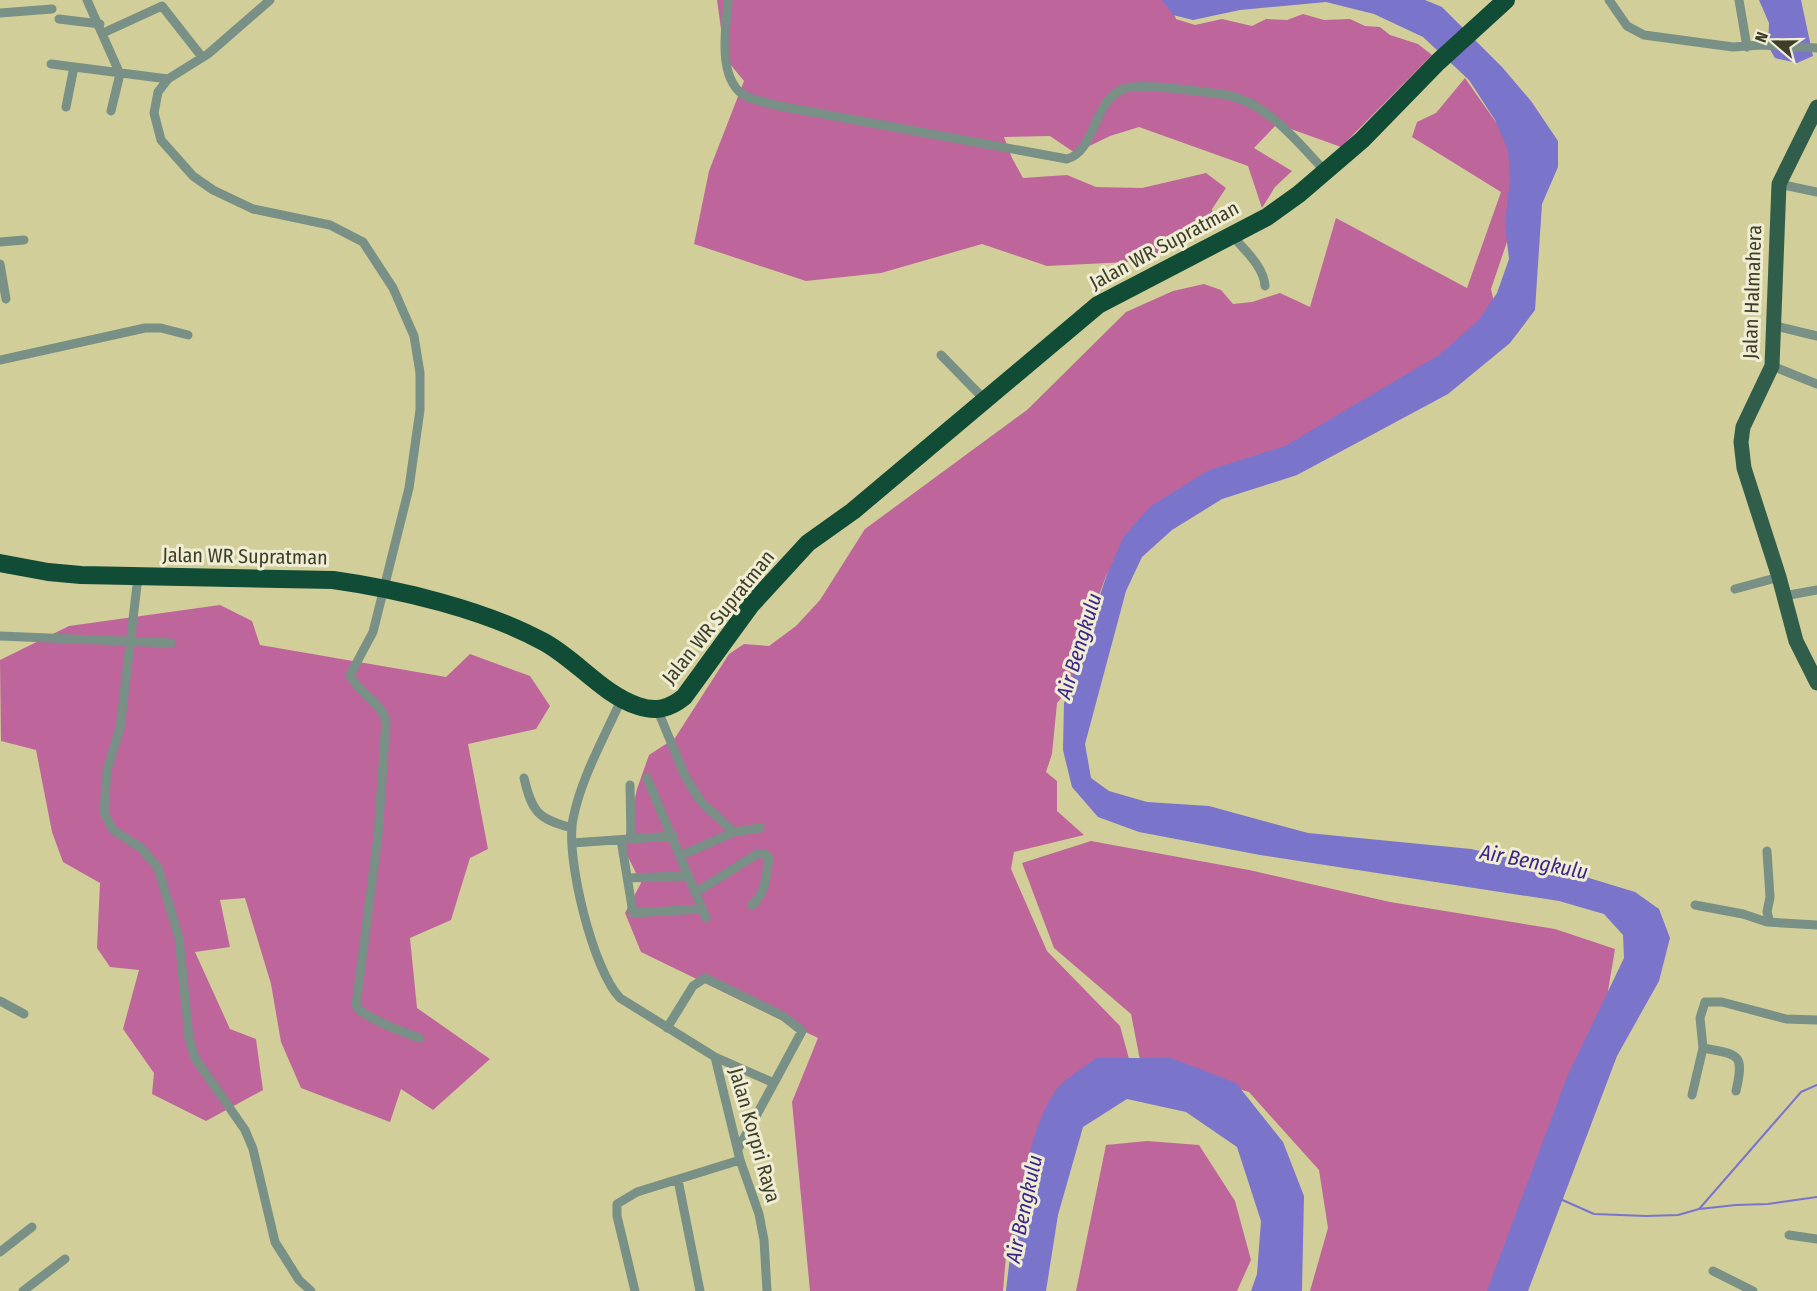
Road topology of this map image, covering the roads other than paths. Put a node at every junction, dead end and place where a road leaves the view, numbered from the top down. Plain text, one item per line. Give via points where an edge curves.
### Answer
1 (21, 0) edge
2 (87, 0) edge
3 (270, 0) edge
4 (728, 0) edge
5 (1609, 0) edge
6 (1739, 0) edge
7 (1500, 6) edge
8 (52, 9) dead end
9 (22, 11) junction
10 (0, 13) edge
11 (58, 19) dead end
12 (102, 29) junction
13 (1747, 47) junction
14 (1817, 48) edge
15 (202, 57) junction
16 (51, 64) dead end
17 (74, 67) junction
18 (120, 74) junction
19 (168, 79) junction
20 (66, 107) dead end
21 (1817, 107) edge
22 (111, 111) dead end
23 (1326, 172) junction
24 (1779, 184) junction
25 (1817, 192) edge
26 (1231, 234) junction
27 (24, 240) dead end
28 (0, 242) edge
29 (0, 264) edge
30 (1265, 286) dead end
31 (6, 299) dead end
32 (1775, 326) junction
33 (188, 334) dead end
34 (1817, 336) edge
35 (941, 355) dead end
36 (0, 360) edge
37 (1772, 366) junction
38 (1817, 384) edge
39 (986, 401) junction
40 (3, 562) edge
41 (138, 577) junction
42 (1779, 577) junction
43 (1735, 589) dead end
44 (1817, 590) edge
45 (386, 591) junction
46 (1784, 596) junction
47 (0, 636) edge
48 (130, 643) junction
49 (171, 644) dead end
50 (1817, 683) edge
51 (621, 700) junction
52 (658, 711) junction
53 (524, 778) dead end
54 (647, 778) dead end
55 (630, 785) dead end
56 (572, 828) junction
57 (760, 828) dead end
58 (734, 832) junction
59 (673, 836) junction
60 (626, 839) junction
61 (572, 843) junction
62 (1767, 851) dead end
63 (680, 856) junction
64 (687, 876) junction
65 (628, 878) junction
66 (695, 893) junction
67 (752, 905) dead end
68 (1695, 905) dead end
69 (1770, 922) junction
70 (1817, 925) edge
71 (0, 1001) edge
72 (24, 1014) dead end
73 (1817, 1020) edge
74 (667, 1028) junction
75 (419, 1038) dead end
76 (1703, 1048) junction
77 (715, 1057) junction
78 (774, 1083) junction
79 (1736, 1091) dead end
80 (1692, 1095) dead end
81 (738, 1149) junction
82 (740, 1160) junction
83 (678, 1180) junction
84 (32, 1227) dead end
85 (1789, 1235) dead end
86 (1817, 1239) edge
87 (0, 1252) edge
88 (65, 1259) dead end
89 (1713, 1271) dead end
90 (23, 1291) edge
91 (311, 1291) edge
92 (635, 1291) edge
93 (700, 1291) edge
94 (767, 1291) edge
95 (1753, 1291) edge

1 - 9 street
2 - 12 street
3 - 15 street
4 - 23 street via 726,59 732,81 748,97 779,106 1067,159 1080,153 1108,99 1124,88 1227,95 1254,105 1280,123
5 - 13 street via 1634,32
6 - 13 street
7 - 23 highway, Jalan WR Supratman
8 - 9 street
9 - 10 street
11 - 12 street
12 - 15 street via 162,6
12 - 18 street
13 - 14 street
15 - 19 street
16 - 17 street
17 - 18 street
17 - 20 street
18 - 19 street
18 - 22 street
19 - 45 street via 155,102 156,124 161,140 193,176 231,201 330,225 353,236 369,250 405,310 420,373 420,410 410,488
21 - 24 main road, Jalan Halmahera
23 - 26 highway, Jalan WR Supratman via 1282,207
24 - 25 street
24 - 32 main road, Jalan Halmahera
26 - 30 street via 1256,263
26 - 39 highway, Jalan WR Supratman via 1098,304
27 - 28 street
29 - 31 street
32 - 34 street
32 - 37 main road, Jalan Halmahera
33 - 36 street via 145,328
35 - 39 street
37 - 38 street
37 - 42 main road, Jalan Halmahera via 1743,427 1741,442 1748,484
39 - 52 highway, Jalan WR Supratman via 853,511 808,543 751,605 684,697
40 - 41 highway, Jalan WR Supratman via 48,572
41 - 45 highway, Jalan WR Supratman via 333,580
41 - 48 street
42 - 43 street
42 - 46 main road, Jalan Halmahera
44 - 46 street
45 - 51 highway, Jalan WR Supratman via 455,607 523,632 561,652
45 - 75 street via 374,632 350,675 386,721 377,845 356,1005 378,1021
46 - 50 main road, Jalan Halmahera via 1796,641
47 - 48 street
48 - 49 street
48 - 91 street via 120,728 105,782 105,813 113,830 141,848 158,868 179,938 189,1038 195,1058 245,1130 275,1242 299,1280
51 - 52 highway, Jalan WR Supratman
51 - 56 street, Jalan Korpri Raya via 576,804
52 - 58 street via 685,776 701,801
53 - 56 street via 541,818
54 - 59 street
55 - 60 street
56 - 61 street, Jalan Korpri Raya
57 - 58 street
58 - 63 street
59 - 60 street
59 - 63 street
60 - 61 street
60 - 65 street
61 - 74 street, Jalan Korpri Raya via 590,937 604,976 620,998
62 - 69 street
63 - 64 street
64 - 65 street
64 - 66 street
65 - 66 street via 635,914 704,913
66 - 67 street via 757,854 765,854 769,858 765,887
68 - 69 street
69 - 70 street
71 - 72 street
73 - 76 street via 1786,1019 1722,1002 1705,1002 1700,1018
74 - 77 street, Jalan Korpri Raya
74 - 78 street via 693,986 705,978 783,1016 802,1031
76 - 79 street via 1739,1058 1742,1069
76 - 80 street
77 - 78 street
77 - 81 street, Jalan Korpri Raya
78 - 81 street
81 - 82 street, Jalan Korpri Raya
82 - 83 street
82 - 94 street, Jalan Korpri Raya via 759,1214
83 - 92 street via 637,1192 617,1204
83 - 93 street
84 - 87 street
85 - 86 street
88 - 90 street
89 - 95 street

